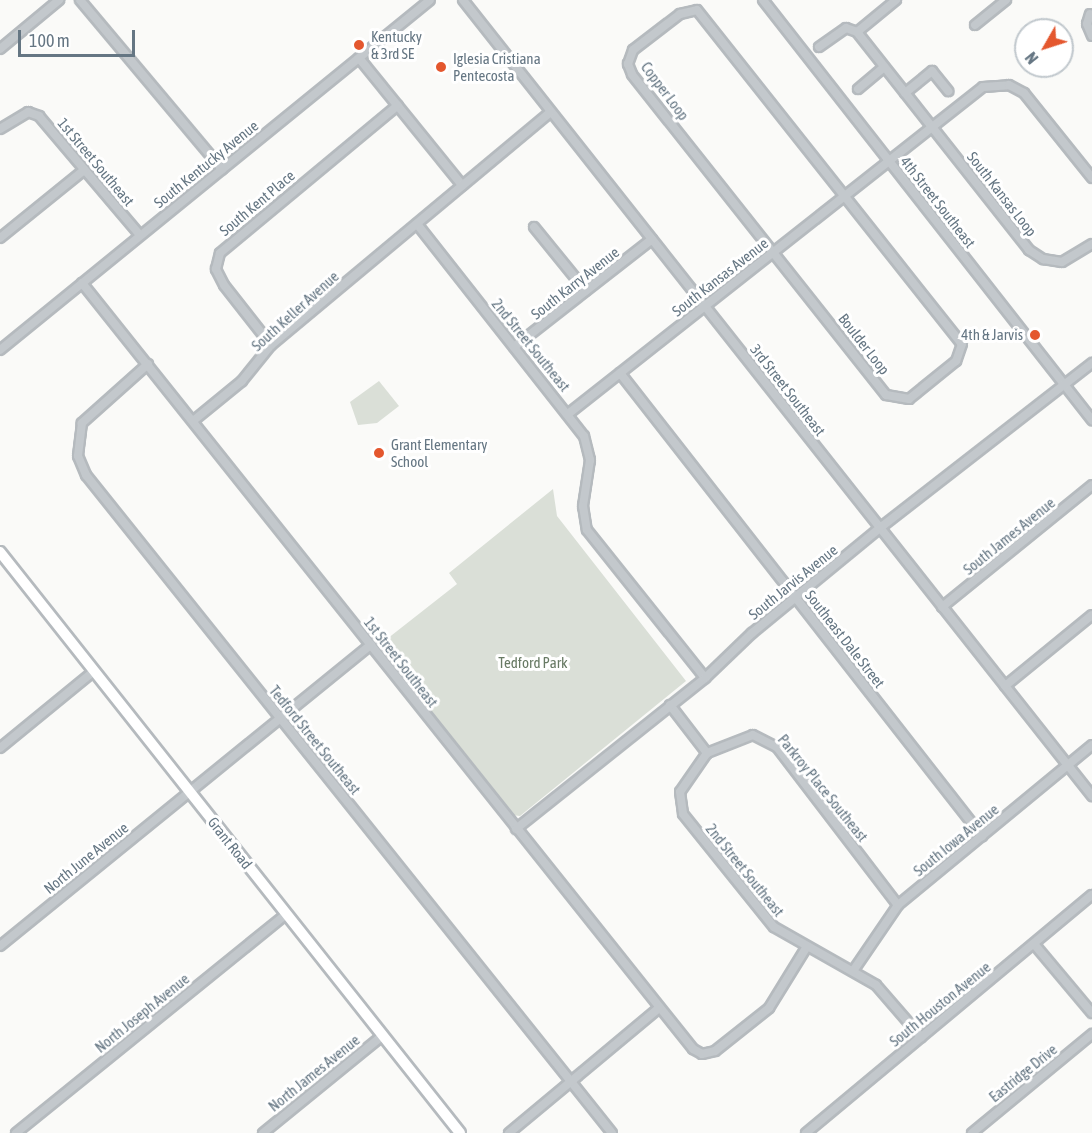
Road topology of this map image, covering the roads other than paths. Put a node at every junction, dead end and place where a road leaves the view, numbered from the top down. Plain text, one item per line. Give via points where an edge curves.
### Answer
1 (59, 0) edge
2 (80, 0) edge
3 (430, 0) edge
4 (463, 0) edge
5 (763, 0) edge
6 (897, 0) edge
7 (1006, 0) edge
8 (1090, 14) dead end
9 (975, 25) dead end
10 (856, 32) junction
11 (1092, 36) edge
12 (819, 48) dead end
13 (0, 49) edge
14 (359, 58) junction
15 (884, 67) junction
16 (858, 88) dead end
17 (948, 91) dead end
18 (905, 93) junction
19 (398, 105) junction
20 (551, 112) junction
21 (932, 127) junction
22 (0, 129) edge
23 (889, 161) junction
24 (222, 169) junction
25 (84, 170) junction
26 (1092, 178) edge
27 (462, 185) junction
28 (846, 196) junction
29 (417, 224) junction
30 (534, 227) dead end
31 (140, 235) junction
32 (0, 238) edge
33 (652, 239) junction
34 (1092, 244) edge
35 (775, 252) junction
36 (82, 283) junction
37 (586, 291) junction
38 (704, 305) junction
39 (271, 345) junction
40 (514, 347) junction
41 (0, 350) edge
42 (1092, 363) edge
43 (148, 364) junction
44 (620, 373) junction
45 (1064, 385) junction
46 (568, 414) junction
47 (1092, 420) edge
48 (194, 421) junction
49 (1092, 485) edge
50 (880, 528) junction
51 (0, 552) edge
52 (796, 597) junction
53 (942, 607) junction
54 (1092, 615) edge
55 (371, 644) junction
56 (94, 671) junction
57 (705, 678) junction
58 (1005, 686) junction
59 (670, 705) junction
60 (280, 718) junction
61 (1092, 745) edge
62 (0, 748) edge
63 (707, 753) junction
64 (1068, 765) junction
65 (190, 792) junction
66 (1092, 796) edge
67 (516, 829) junction
68 (982, 836) junction
69 (1092, 895) edge
70 (898, 905) junction
71 (286, 914) junction
72 (1034, 944) junction
73 (0, 946) edge
74 (806, 948) junction
75 (853, 971) junction
76 (659, 1008) junction
77 (1092, 1013) edge
78 (383, 1035) junction
79 (1092, 1035) edge
80 (921, 1037) junction
81 (574, 1083) junction
82 (16, 1133) edge
83 (263, 1133) edge
84 (460, 1133) edge
85 (509, 1133) edge
86 (612, 1133) edge
87 (806, 1133) edge
88 (972, 1133) edge

1 - 13 street
2 - 24 street
3 - 14 street, South Kentucky Avenue
4 - 20 street, 3rd Street Southeast
5 - 23 street, 4th Street Southeast
6 - 10 street
7 - 9 street
8 - 11 street via 1087,24
10 - 12 street via 846,28
10 - 15 street, South Kansas Loop
14 - 19 street
14 - 24 street, South Kentucky Avenue
15 - 16 street
15 - 18 street, South Kansas Loop
17 - 18 street via 932,71
18 - 21 street, South Kansas Loop
19 - 27 street
19 - 39 street, South Kent Place via 220,253 216,269 224,285
20 - 27 street
20 - 33 street, 3rd Street Southeast
21 - 23 street
21 - 26 street via 983,87 1009,85 1028,97
21 - 34 street, South Kansas Loop via 1034,254 1062,262
22 - 25 street, 1st Street Southeast via 28,112 39,116
23 - 28 street, South Kansas Avenue
23 - 45 street, 4th Street Southeast
24 - 31 street, South Kentucky Avenue
25 - 31 street, 1st Street Southeast
25 - 32 street
27 - 29 street
28 - 35 street, South Kansas Avenue
28 - 35 street, Boulder Loop via 962,344 956,361 909,399 886,395
28 - 35 street, Copper Loop via 697,10 680,14 633,50 628,64 632,74
29 - 39 street, South Keller Avenue
29 - 40 street, 2nd Street Southeast
30 - 37 street
31 - 36 street, South Kentucky Avenue
33 - 37 street, South Karry Avenue
33 - 38 street, 3rd Street Southeast
35 - 38 street, South Kansas Avenue
36 - 41 street, South Kentucky Avenue
36 - 43 street, 1st Street Southeast
37 - 40 street, South Karry Avenue
38 - 44 street, South Kansas Avenue
38 - 50 street, 3rd Street Southeast
39 - 48 street, South Keller Avenue via 242,381
40 - 46 street, 2nd Street Southeast
42 - 45 street, South Jarvis Avenue
43 - 48 street, 1st Street Southeast
43 - 60 street, Tedford Street Southeast via 82,423 78,456 86,475
44 - 46 street, South Kansas Avenue
44 - 52 street, Southeast Dale Street
45 - 47 street, 4th Street Southeast
45 - 50 street, South Jarvis Avenue
46 - 57 street, 2nd Street Southeast via 589,448 583,506 587,530
48 - 55 street, 1st Street Southeast
49 - 53 street, South James Avenue
50 - 52 street, South Jarvis Avenue
50 - 53 street, 3rd Street Southeast
51 - 56 main road, Grant Road
52 - 57 street, South Jarvis Avenue
52 - 68 street, Southeast Dale Street
53 - 58 street, 3rd Street Southeast
54 - 58 street
55 - 60 street, North June Avenue
55 - 67 street, 1st Street Southeast
56 - 62 street
56 - 65 main road, Grant Road
57 - 59 street, South Jarvis Avenue
58 - 64 street, 3rd Street Southeast
59 - 63 street
59 - 67 street, South Jarvis Avenue
60 - 65 street, North June Avenue
60 - 81 street, Tedford Street Southeast
61 - 64 street, South Iowa Avenue
63 - 70 street, Parkroy Place Southeast via 753,735 777,747
63 - 74 street, 2nd Street Southeast via 680,792 683,814 760,914
64 - 66 street, 3rd Street Southeast
64 - 68 street, South Iowa Avenue
65 - 71 main road, Grant Road
65 - 73 street, North June Avenue
67 - 76 street, 1st Street Southeast
68 - 70 street, South Iowa Avenue
69 - 72 street, South Houston Avenue
70 - 75 street, South Iowa Avenue
71 - 78 main road, Grant Road
71 - 82 street, North Joseph Avenue
72 - 77 street
72 - 80 street, South Houston Avenue
74 - 75 street, 2nd Street Southeast
74 - 76 street, 1st Street Southeast via 769,1008 715,1051 702,1054
75 - 80 street, 2nd Street Southeast via 890,998
76 - 81 street
78 - 83 street, North James Avenue
78 - 84 main road, Grant Road
79 - 88 street, Eastridge Drive
80 - 87 street, South Houston Avenue
81 - 85 street
81 - 86 street, Tedford Street Southeast

